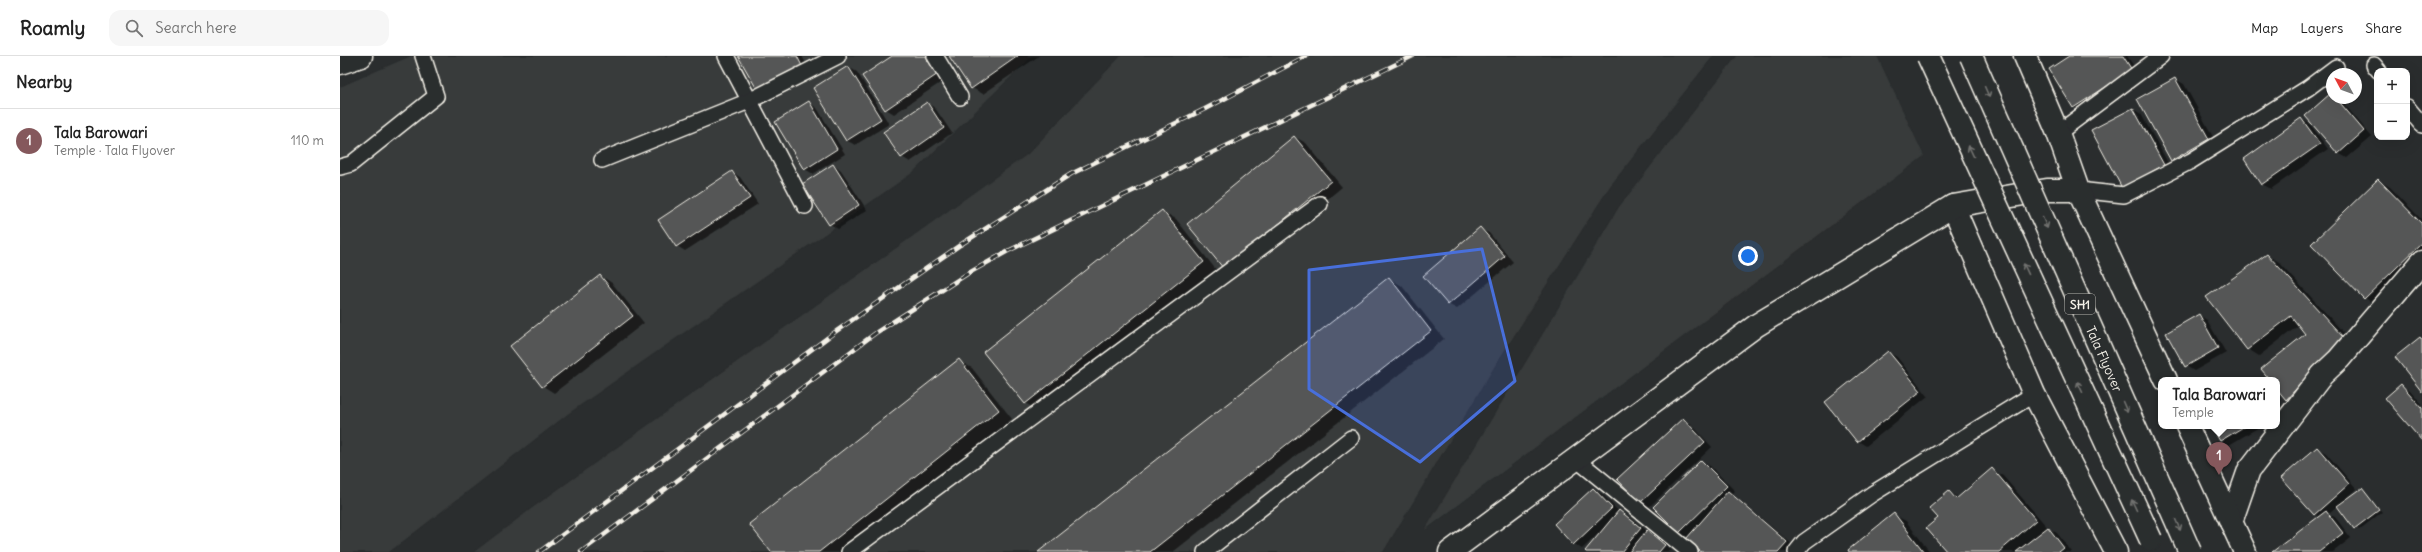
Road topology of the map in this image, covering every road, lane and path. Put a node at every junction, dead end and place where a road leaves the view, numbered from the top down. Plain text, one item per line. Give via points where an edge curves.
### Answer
1 (423, 56) edge
2 (726, 56) edge
3 (838, 56) edge
4 (935, 56) edge
5 (1928, 56) edge
6 (1971, 56) edge
7 (2025, 56) edge
8 (2161, 56) edge
9 (2336, 67) dead end
10 (960, 97) dead end
11 (749, 101) junction
12 (2410, 111) edge
13 (2422, 125) edge
14 (2058, 133) junction
15 (602, 160) dead end
16 (340, 167) edge
17 (2078, 190) junction
18 (1320, 204) dead end
19 (804, 206) dead end
20 (1953, 206) junction
21 (2422, 262) edge
22 (2165, 377) edge
23 (2034, 394) junction
24 (2188, 429) edge
25 (1351, 438) dead end
26 (1576, 459) junction
27 (2231, 522) junction
28 (2151, 540) dead end
29 (869, 546) edge
30 (849, 552) edge
31 (1205, 552) edge
32 (1450, 552) edge
33 (1690, 552) edge
34 (1796, 552) edge
35 (2116, 552) edge
36 (2190, 552) edge
37 (2245, 552) edge

1 - 16 lane via 436,96 351,164
2 - 11 lane
3 - 11 lane
4 - 10 lane
28 -> 5 street, bridge
6 -> 36 street, Tala Flyover / SH1, bridge
7 - 14 street
8 - 14 lane
9 - 17 lane via 2308,88 2192,161 2124,195
11 - 15 lane
11 - 19 lane
12 - 13 lane
14 - 17 street
17 - 20 street via 2047,190
17 - 22 street
18 - 29 lane
20 - 23 street
20 - 26 street via 1757,325
21 - 27 street via 2339,359 2322,375 2249,470
23 - 34 lane via 1872,494 1804,542
23 - 35 street
24 - 27 street
25 - 31 lane
26 - 32 street
26 - 33 lane
27 - 37 street
29 - 30 lane

